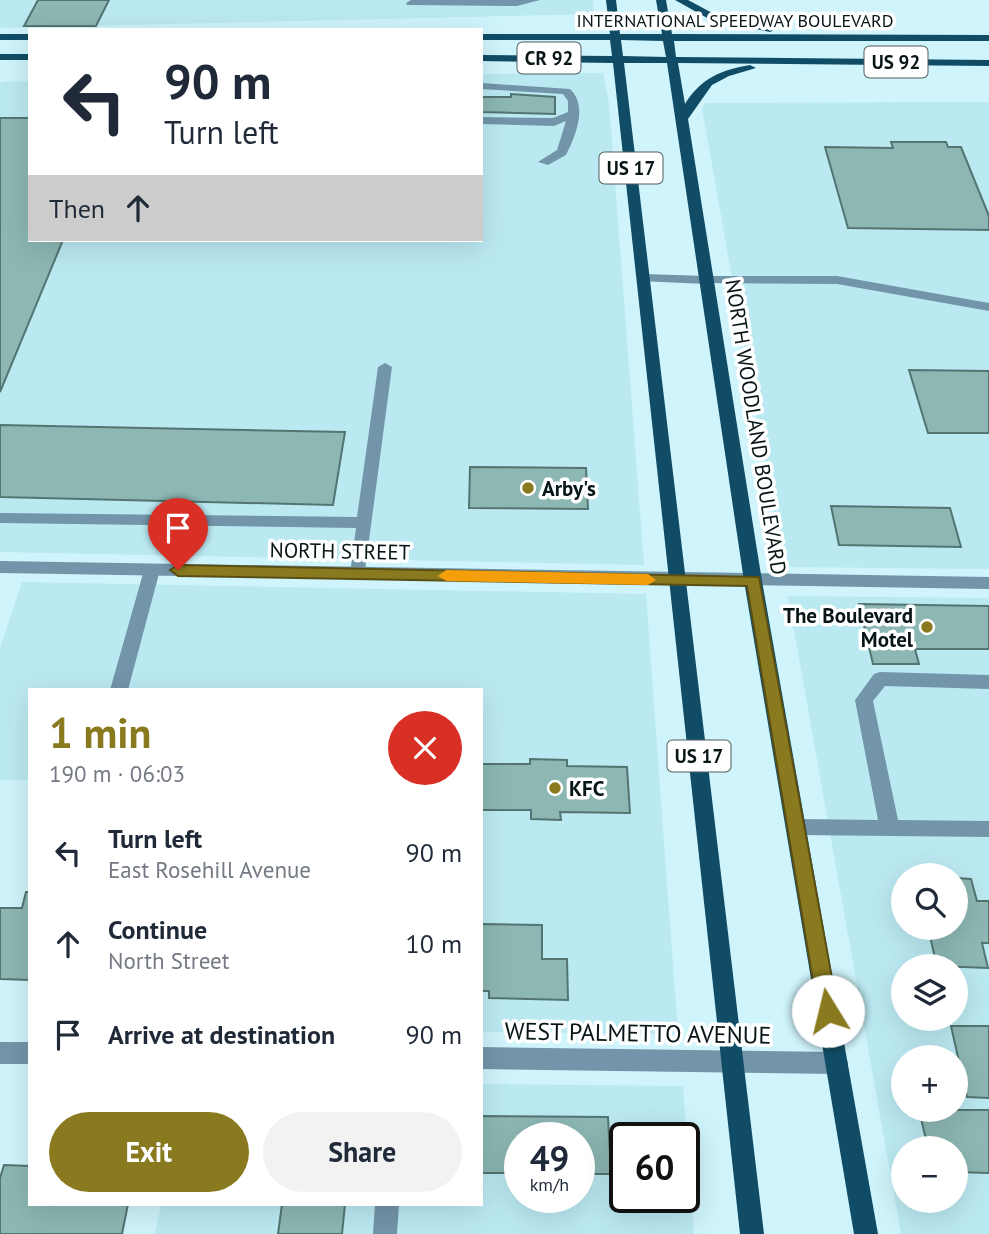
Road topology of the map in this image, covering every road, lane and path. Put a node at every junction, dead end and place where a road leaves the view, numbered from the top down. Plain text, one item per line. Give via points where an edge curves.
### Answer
1 (535, 0) edge
2 (611, 0) edge
3 (661, 0) edge
4 (680, 0) edge
5 (411, 3) dead end
6 (0, 37) edge
7 (28, 37) edge
8 (483, 37) edge
9 (615, 37) junction
10 (989, 37) edge
11 (666, 38) junction
12 (826, 38) junction
13 (0, 57) edge
14 (28, 57) edge
15 (483, 58) edge
16 (618, 58) junction
17 (670, 59) junction
18 (804, 61) junction
19 (989, 62) edge
20 (483, 86) edge
21 (574, 114) junction
22 (682, 119) junction
23 (483, 120) edge
24 (544, 162) dead end
25 (644, 278) junction
26 (706, 280) junction
27 (989, 307) edge
28 (385, 367) dead end
29 (0, 518) edge
30 (365, 523) junction
31 (0, 567) edge
32 (152, 570) junction
33 (358, 574) junction
34 (680, 580) junction
35 (753, 581) junction
36 (989, 583) edge
37 (989, 682) edge
38 (120, 688) edge
39 (797, 827) junction
40 (890, 828) junction
41 (989, 829) edge
42 (0, 1053) edge
43 (28, 1053) edge
44 (483, 1058) edge
45 (732, 1060) junction
46 (837, 1063) junction
47 (387, 1206) edge
48 (385, 1234) edge
49 (752, 1234) edge
50 (866, 1234) edge

1 - 5 street
2 - 9 main road, US 17
3 - 11 main road, NORTH WOODLAND BOULEVARD / US 17
4 - 12 main road via 743,25
6 - 7 main road
8 - 9 main road, INTERNATIONAL SPEEDWAY BOULEVARD / CR 92
9 - 11 main road, INTERNATIONAL SPEEDWAY BOULEVARD / US 92
9 - 16 main road, US 17
10 - 12 main road, INTERNATIONAL SPEEDWAY BOULEVARD / US 92
11 - 12 main road, INTERNATIONAL SPEEDWAY BOULEVARD / US 92
11 - 17 main road, NORTH WOODLAND BOULEVARD / US 17
13 - 14 main road
15 - 16 main road, INTERNATIONAL SPEEDWAY BOULEVARD / CR 92
16 - 17 main road, INTERNATIONAL SPEEDWAY BOULEVARD / CR 92
16 - 25 main road, US 17
17 - 18 main road, INTERNATIONAL SPEEDWAY BOULEVARD / CR 92
17 - 22 main road, NORTH WOODLAND BOULEVARD / US 17
18 - 19 main road, INTERNATIONAL SPEEDWAY BOULEVARD / US 92
18 - 22 main road, US 92 via 716,76 699,88
20 - 21 street via 566,91 574,98
21 - 23 street via 554,122
21 - 24 street via 562,152
22 - 26 main road, NORTH WOODLAND BOULEVARD / US 17
25 - 26 street
25 - 34 main road, US 17
26 - 27 street via 837,280
26 - 35 main road, NORTH WOODLAND BOULEVARD / US 17
28 - 30 street
29 - 30 street
30 - 33 street
31 - 32 street, NORTH STREET
32 - 33 street, NORTH STREET
32 - 38 street
33 - 34 street, NORTH STREET
34 - 35 street, NORTH STREET
34 - 45 main road, US 17
35 - 36 street, NORTH STREET
35 - 39 main road, NORTH WOODLAND BOULEVARD / US 17
37 - 40 street via 880,679 864,700
39 - 40 street
39 - 46 main road, NORTH WOODLAND BOULEVARD / US 17
40 - 41 street
42 - 43 street
44 - 45 street, WEST PALMETTO AVENUE
45 - 46 street, WEST PALMETTO AVENUE
45 - 49 main road, US 17
46 - 50 main road, NORTH WOODLAND BOULEVARD / US 17
47 - 48 street

